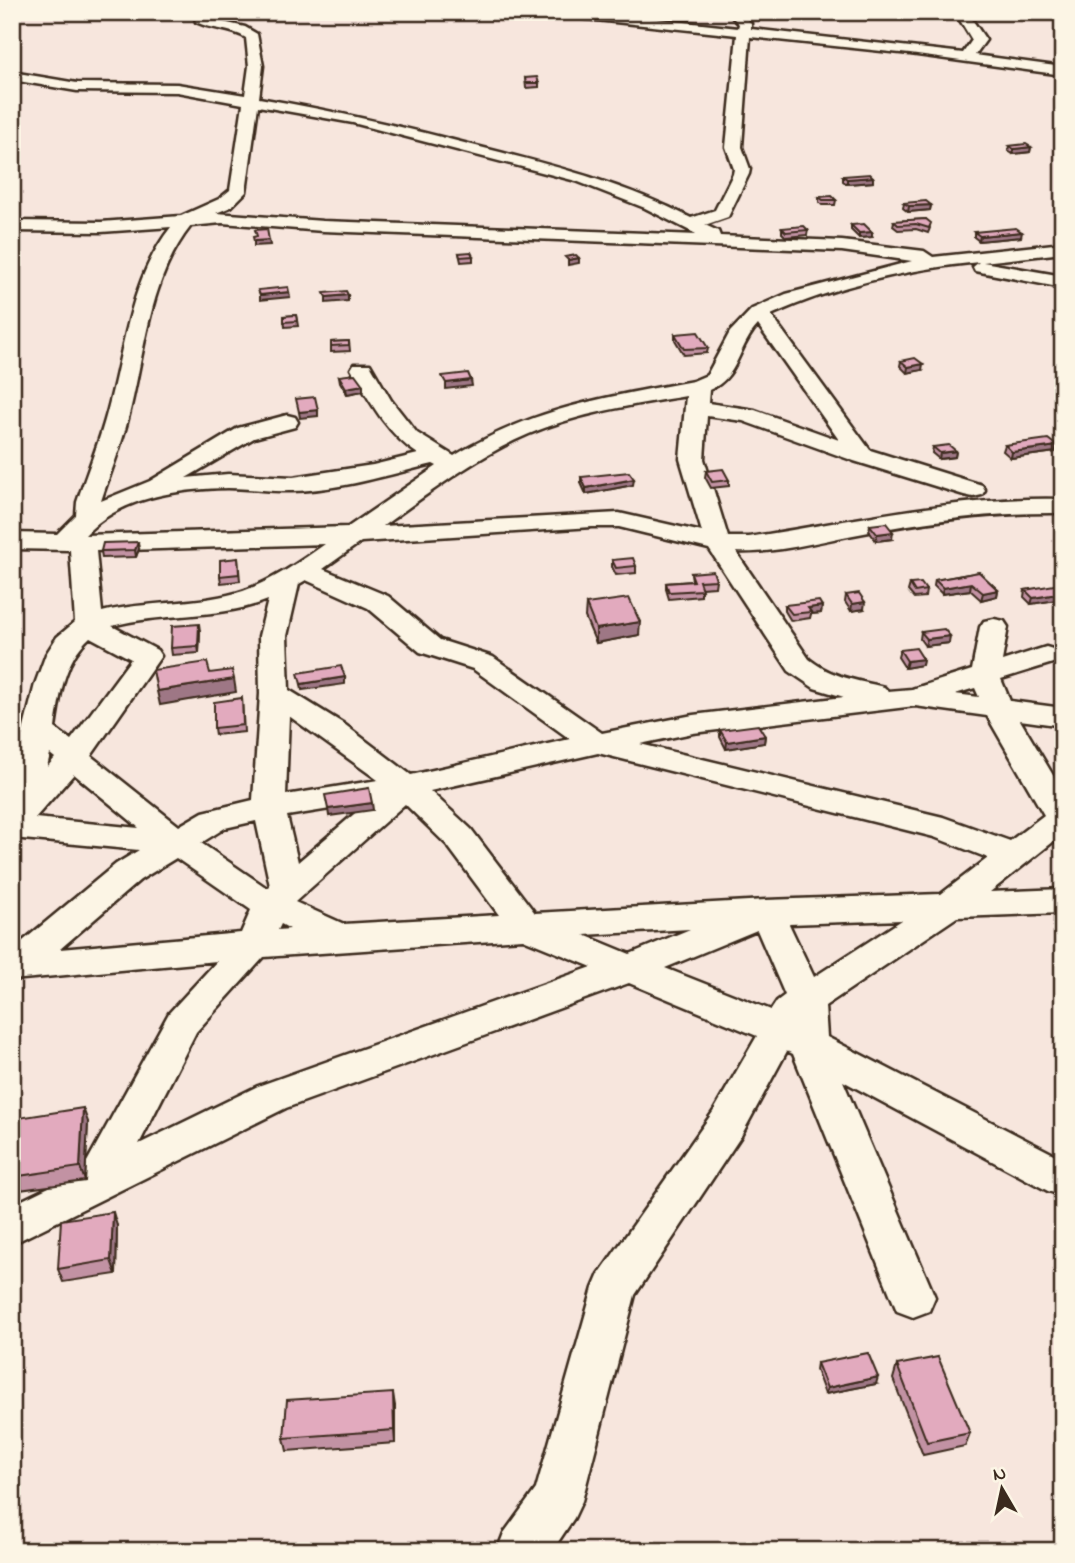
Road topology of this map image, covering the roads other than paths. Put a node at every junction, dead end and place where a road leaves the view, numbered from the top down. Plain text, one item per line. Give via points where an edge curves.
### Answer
1 (199, 12) edge
2 (558, 12) edge
3 (732, 12) edge
4 (961, 12) edge
5 (743, 32) junction
6 (966, 58) junction
7 (1063, 71) edge
8 (12, 76) edge
9 (253, 100) junction
10 (186, 220) junction
11 (690, 224) junction
12 (12, 226) edge
13 (729, 241) junction
14 (1063, 248) edge
15 (945, 260) junction
16 (1063, 282) edge
17 (759, 313) junction
18 (362, 369) dead end
19 (695, 381) junction
20 (574, 406) dead end
21 (287, 422) dead end
22 (862, 456) junction
23 (428, 458) dead end
24 (454, 467) junction
25 (150, 488) junction
26 (972, 490) dead end
27 (1063, 506) edge
28 (12, 526) edge
29 (78, 534) junction
30 (354, 534) junction
31 (22, 542) edge
32 (718, 544) junction
33 (296, 577) junction
34 (89, 625) junction
35 (994, 627) dead end
36 (1046, 656) dead end
37 (985, 675) junction
38 (275, 694) junction
39 (915, 697) junction
40 (998, 709) junction
41 (1063, 717) edge
42 (39, 731) junction
43 (597, 743) junction
44 (73, 756) junction
45 (406, 786) junction
46 (269, 808) junction
47 (1062, 819) edge
48 (12, 823) edge
49 (176, 843) junction
50 (1013, 855) junction
51 (280, 897) junction
52 (1063, 901) edge
53 (950, 905) junction
54 (766, 912) junction
55 (526, 926) junction
56 (341, 937) junction
57 (254, 945) junction
58 (14, 967) edge
59 (630, 968) junction
60 (798, 1024) junction
61 (1063, 1179) edge
62 (97, 1184) junction
63 (12, 1226) edge
64 (913, 1297) dead end
65 (522, 1551) edge

1 - 9 street via 206,23 252,37 256,66
2 - 5 street
3 - 5 street via 745,23
4 - 6 street via 979,40
5 - 6 street
5 - 11 street via 734,147 741,174 722,213
6 - 7 street
8 - 9 street via 77,87 177,88
9 - 10 street via 238,192 225,203
9 - 11 street via 354,119 552,169 615,188
10 - 12 street via 101,227
10 - 13 street
10 - 29 street via 164,248 153,275 117,419
11 - 13 street
13 - 15 street via 842,246
14 - 15 street
15 - 16 street
15 - 17 street via 793,298
17 - 19 street via 740,331 715,380
17 - 22 street
18 - 24 street via 409,438
19 - 20 street
19 - 22 street via 747,415
19 - 24 street via 528,426
19 - 32 street via 692,459
21 - 25 street via 246,433
22 - 26 street
23 - 25 street via 293,484 228,481
24 - 30 street
25 - 29 street
27 - 32 street via 964,508 780,541
28 - 31 street
29 - 30 street
29 - 31 street
29 - 34 street
30 - 32 street via 619,520
30 - 33 street
32 - 39 street via 799,665 814,679 845,689
33 - 34 street via 242,600 122,616
33 - 38 street via 273,636
33 - 43 street via 378,602 430,646 483,663
34 - 42 street via 67,642 55,663
34 - 44 street via 147,656
35 - 37 street
36 - 37 street
37 - 39 street
37 - 40 street
38 - 45 street
38 - 46 street
39 - 40 street
39 - 43 street via 693,724
40 - 41 street
40 - 47 street
42 - 44 street
42 - 48 street
43 - 45 street
43 - 50 street via 943,828
44 - 48 street
44 - 49 street
45 - 46 street
45 - 51 street
45 - 55 street via 459,837
46 - 49 street via 214,820
46 - 51 street
47 - 50 street
48 - 49 street
49 - 51 street via 250,894
49 - 58 street via 128,872
50 - 53 street
51 - 56 street
51 - 57 street
52 - 53 street
53 - 54 street
53 - 60 street
54 - 55 street
54 - 59 street
54 - 60 street
55 - 56 street
55 - 59 street
56 - 57 street
57 - 58 street
57 - 62 street via 182,1023
59 - 60 street
59 - 62 street via 272,1097
60 - 61 street
60 - 64 street
60 - 65 street via 615,1288 557,1501
62 - 63 street

